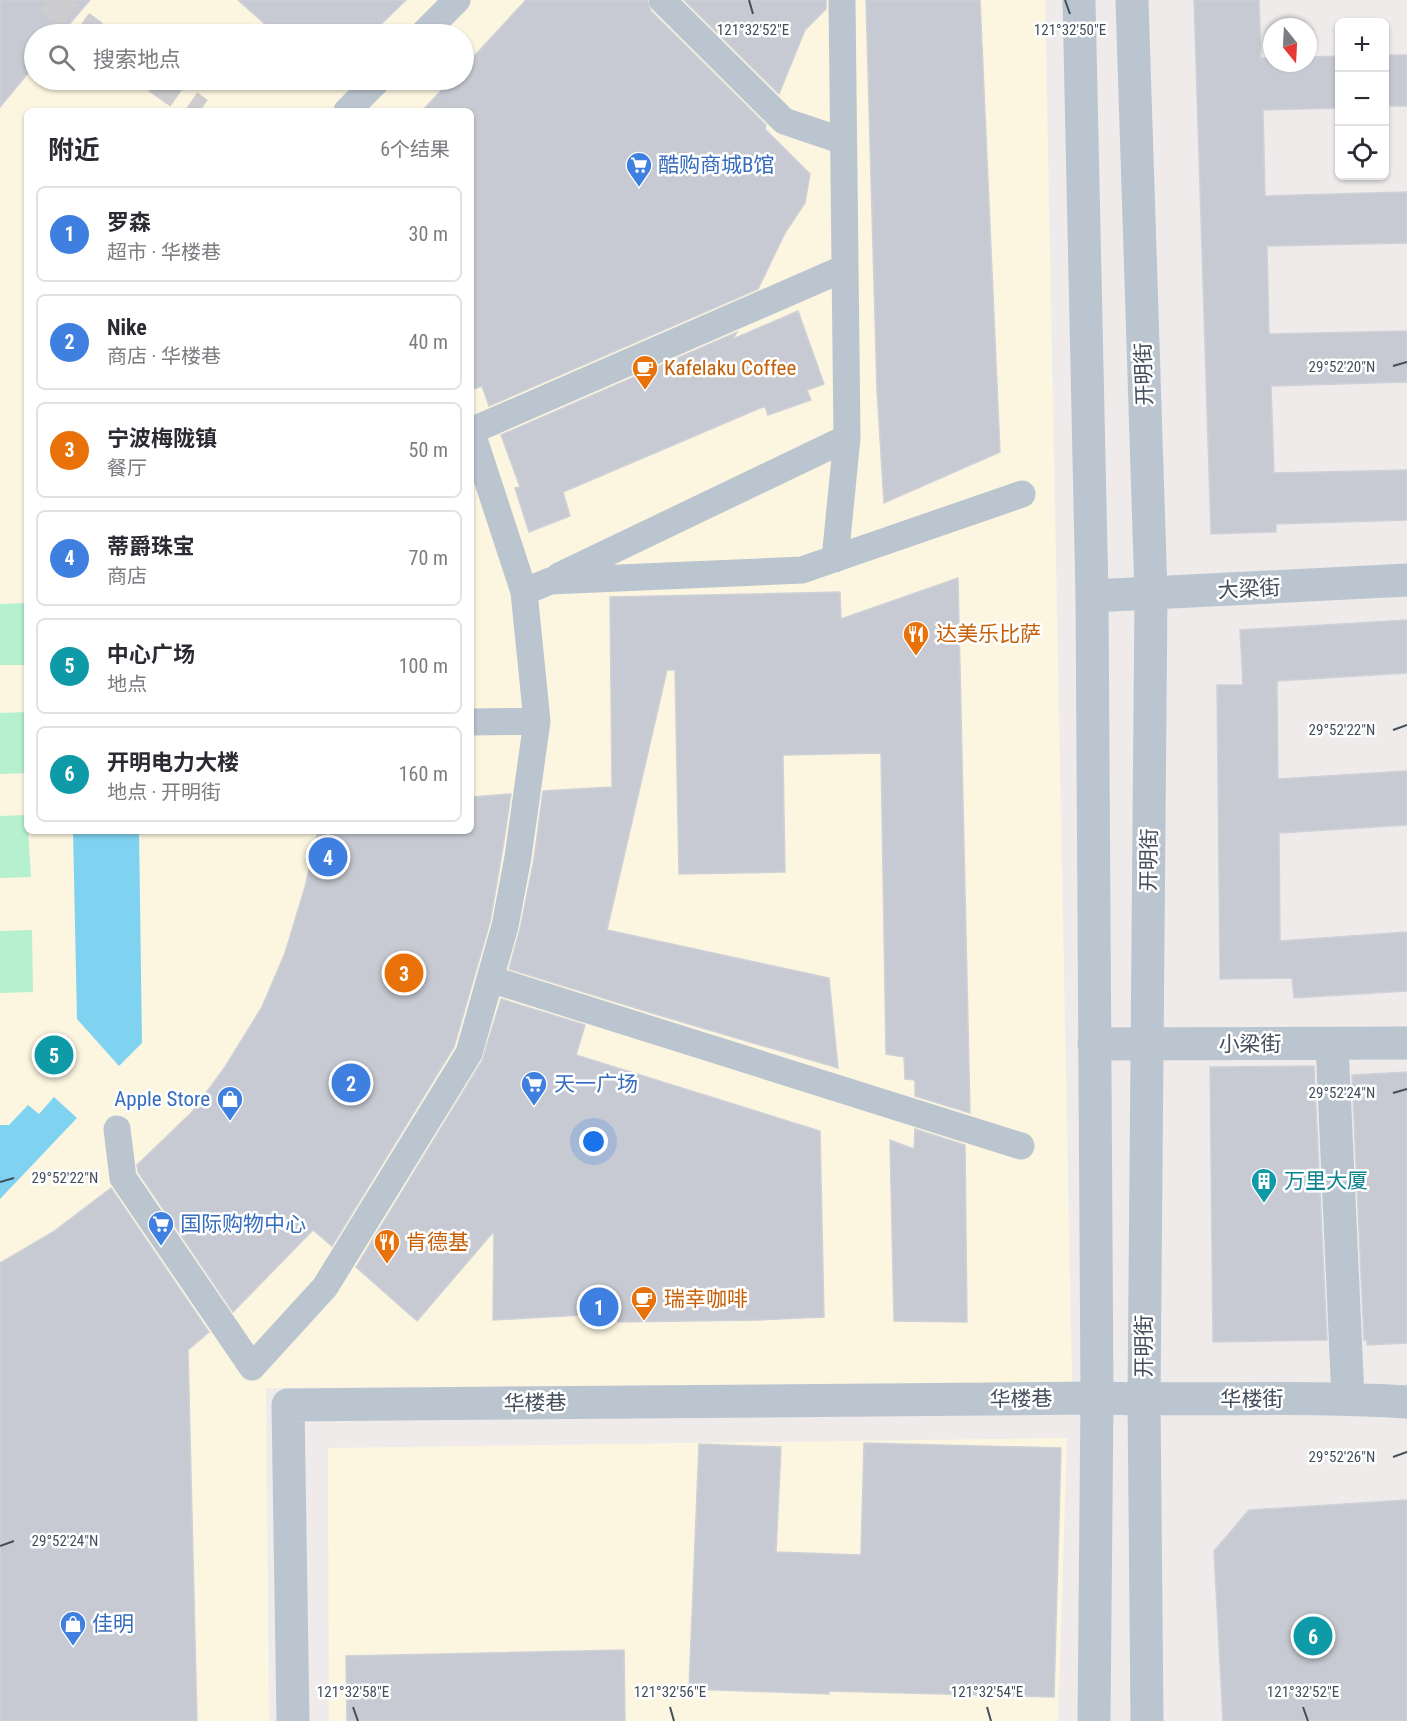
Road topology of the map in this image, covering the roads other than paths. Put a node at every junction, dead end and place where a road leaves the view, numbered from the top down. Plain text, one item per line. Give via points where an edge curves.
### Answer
1 (457, 0) edge
2 (662, 0) edge
3 (842, 0) edge
4 (1079, 0) edge
5 (1132, 0) edge
6 (433, 24) edge
7 (368, 90) edge
8 (350, 108) edge
9 (843, 141) junction
10 (845, 268) junction
11 (474, 430) edge
12 (847, 438) junction
13 (474, 440) edge
14 (1022, 494) dead end
15 (835, 559) junction
16 (1407, 580) edge
17 (550, 581) junction
18 (524, 592) junction
19 (1151, 594) junction
20 (1092, 596) junction
21 (537, 721) junction
22 (474, 722) edge
23 (490, 979) junction
24 (1407, 1043) edge
25 (1094, 1044) junction
26 (1332, 1044) junction
27 (1147, 1045) junction
28 (117, 1129) dead end
29 (1021, 1146) dead end
30 (1097, 1398) junction
31 (1348, 1398) junction
32 (1144, 1399) junction
33 (1407, 1402) edge
34 (293, 1721) edge
35 (1094, 1721) edge
36 (1147, 1721) edge

1 - 6 street
2 - 9 street via 784,121
3 - 9 street
4 - 20 street
5 - 19 street, 开明街
7 - 8 street
9 - 10 street
10 - 11 street
10 - 12 street
12 - 15 street
12 - 17 street
13 - 18 street
14 - 15 street
15 - 17 street via 802,570
16 - 19 street, 大梁街
17 - 18 street
18 - 21 street
19 - 20 street, 大梁街
19 - 27 street, 开明街
20 - 25 street
21 - 22 street
21 - 23 street via 518,856
23 - 28 street via 469,1053 356,1238 325,1287 252,1367 123,1178
23 - 29 street
24 - 26 street, 小梁街
25 - 27 street, 小梁街
25 - 30 street
26 - 27 street, 小梁街
26 - 31 street
27 - 32 street, 开明街
30 - 32 street, 华楼街
30 - 34 street, 华楼巷 via 288,1406
30 - 35 street
31 - 32 street, 华楼街
31 - 33 street, 华楼街
32 - 36 street, 开明街

